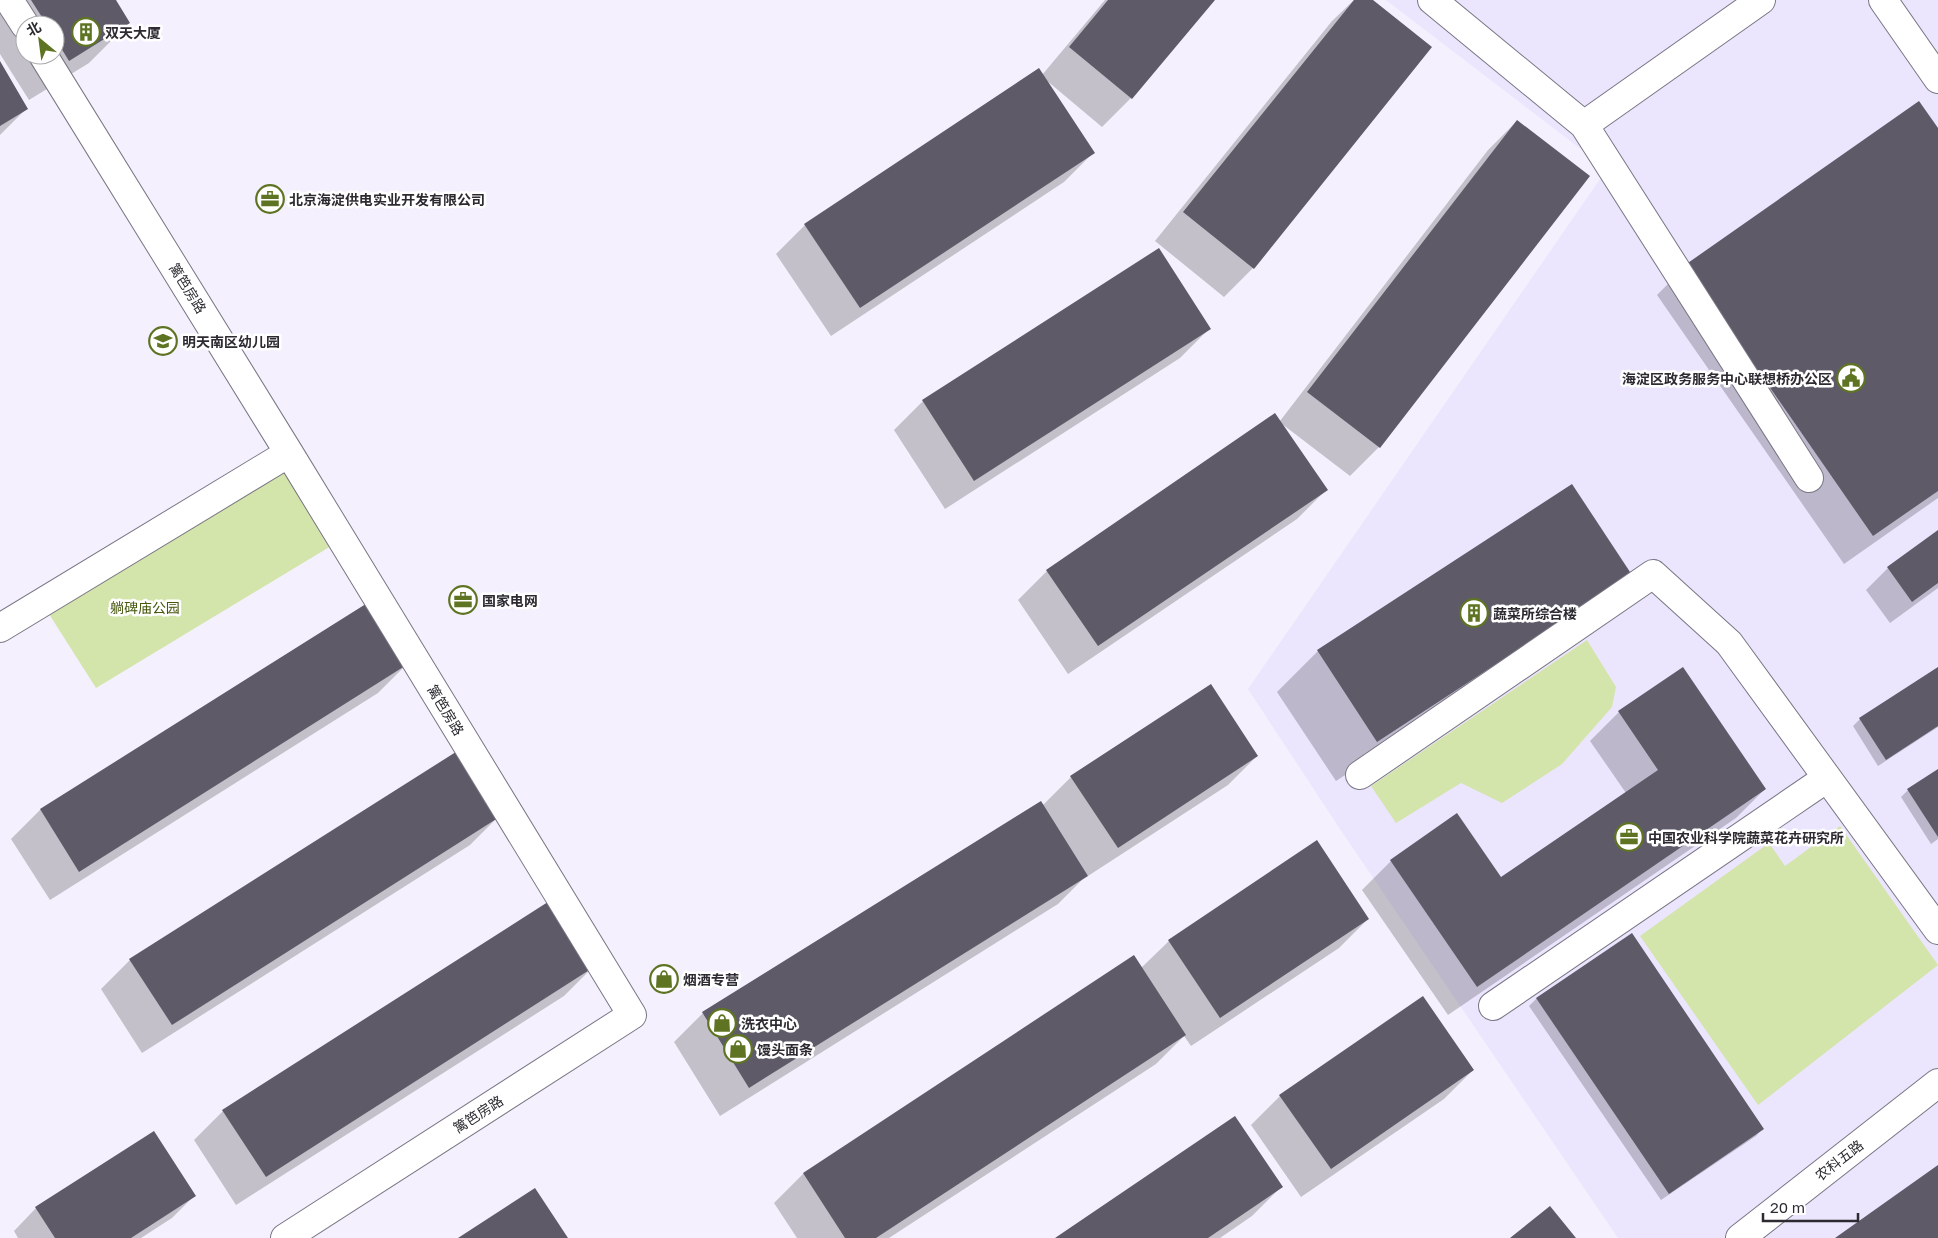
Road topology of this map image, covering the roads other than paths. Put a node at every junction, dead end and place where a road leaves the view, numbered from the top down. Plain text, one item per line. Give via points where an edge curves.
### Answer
1 (9, 0) edge
2 (1432, 0) edge
3 (1761, 0) edge
4 (1884, 0) edge
5 (19, 15) edge
6 (49, 65) edge
7 (1938, 78) edge
8 (1584, 125) junction
9 (289, 453) junction
10 (1809, 478) dead end
11 (0, 628) edge
12 (1360, 774) dead end
13 (1828, 778) junction
14 (1938, 930) edge
15 (1493, 1006) dead end
16 (1938, 1083) edge
17 (285, 1238) edge
18 (1740, 1238) edge

1 - 5 street
2 - 8 street
3 - 8 street
4 - 7 street
6 - 9 street, 篱笆房路
8 - 10 street
9 - 11 street
9 - 17 street, 篱笆房路 via 632,1015
12 - 13 street via 1653,574 1729,643
13 - 14 street
13 - 15 street
16 - 18 street, 农科五路

